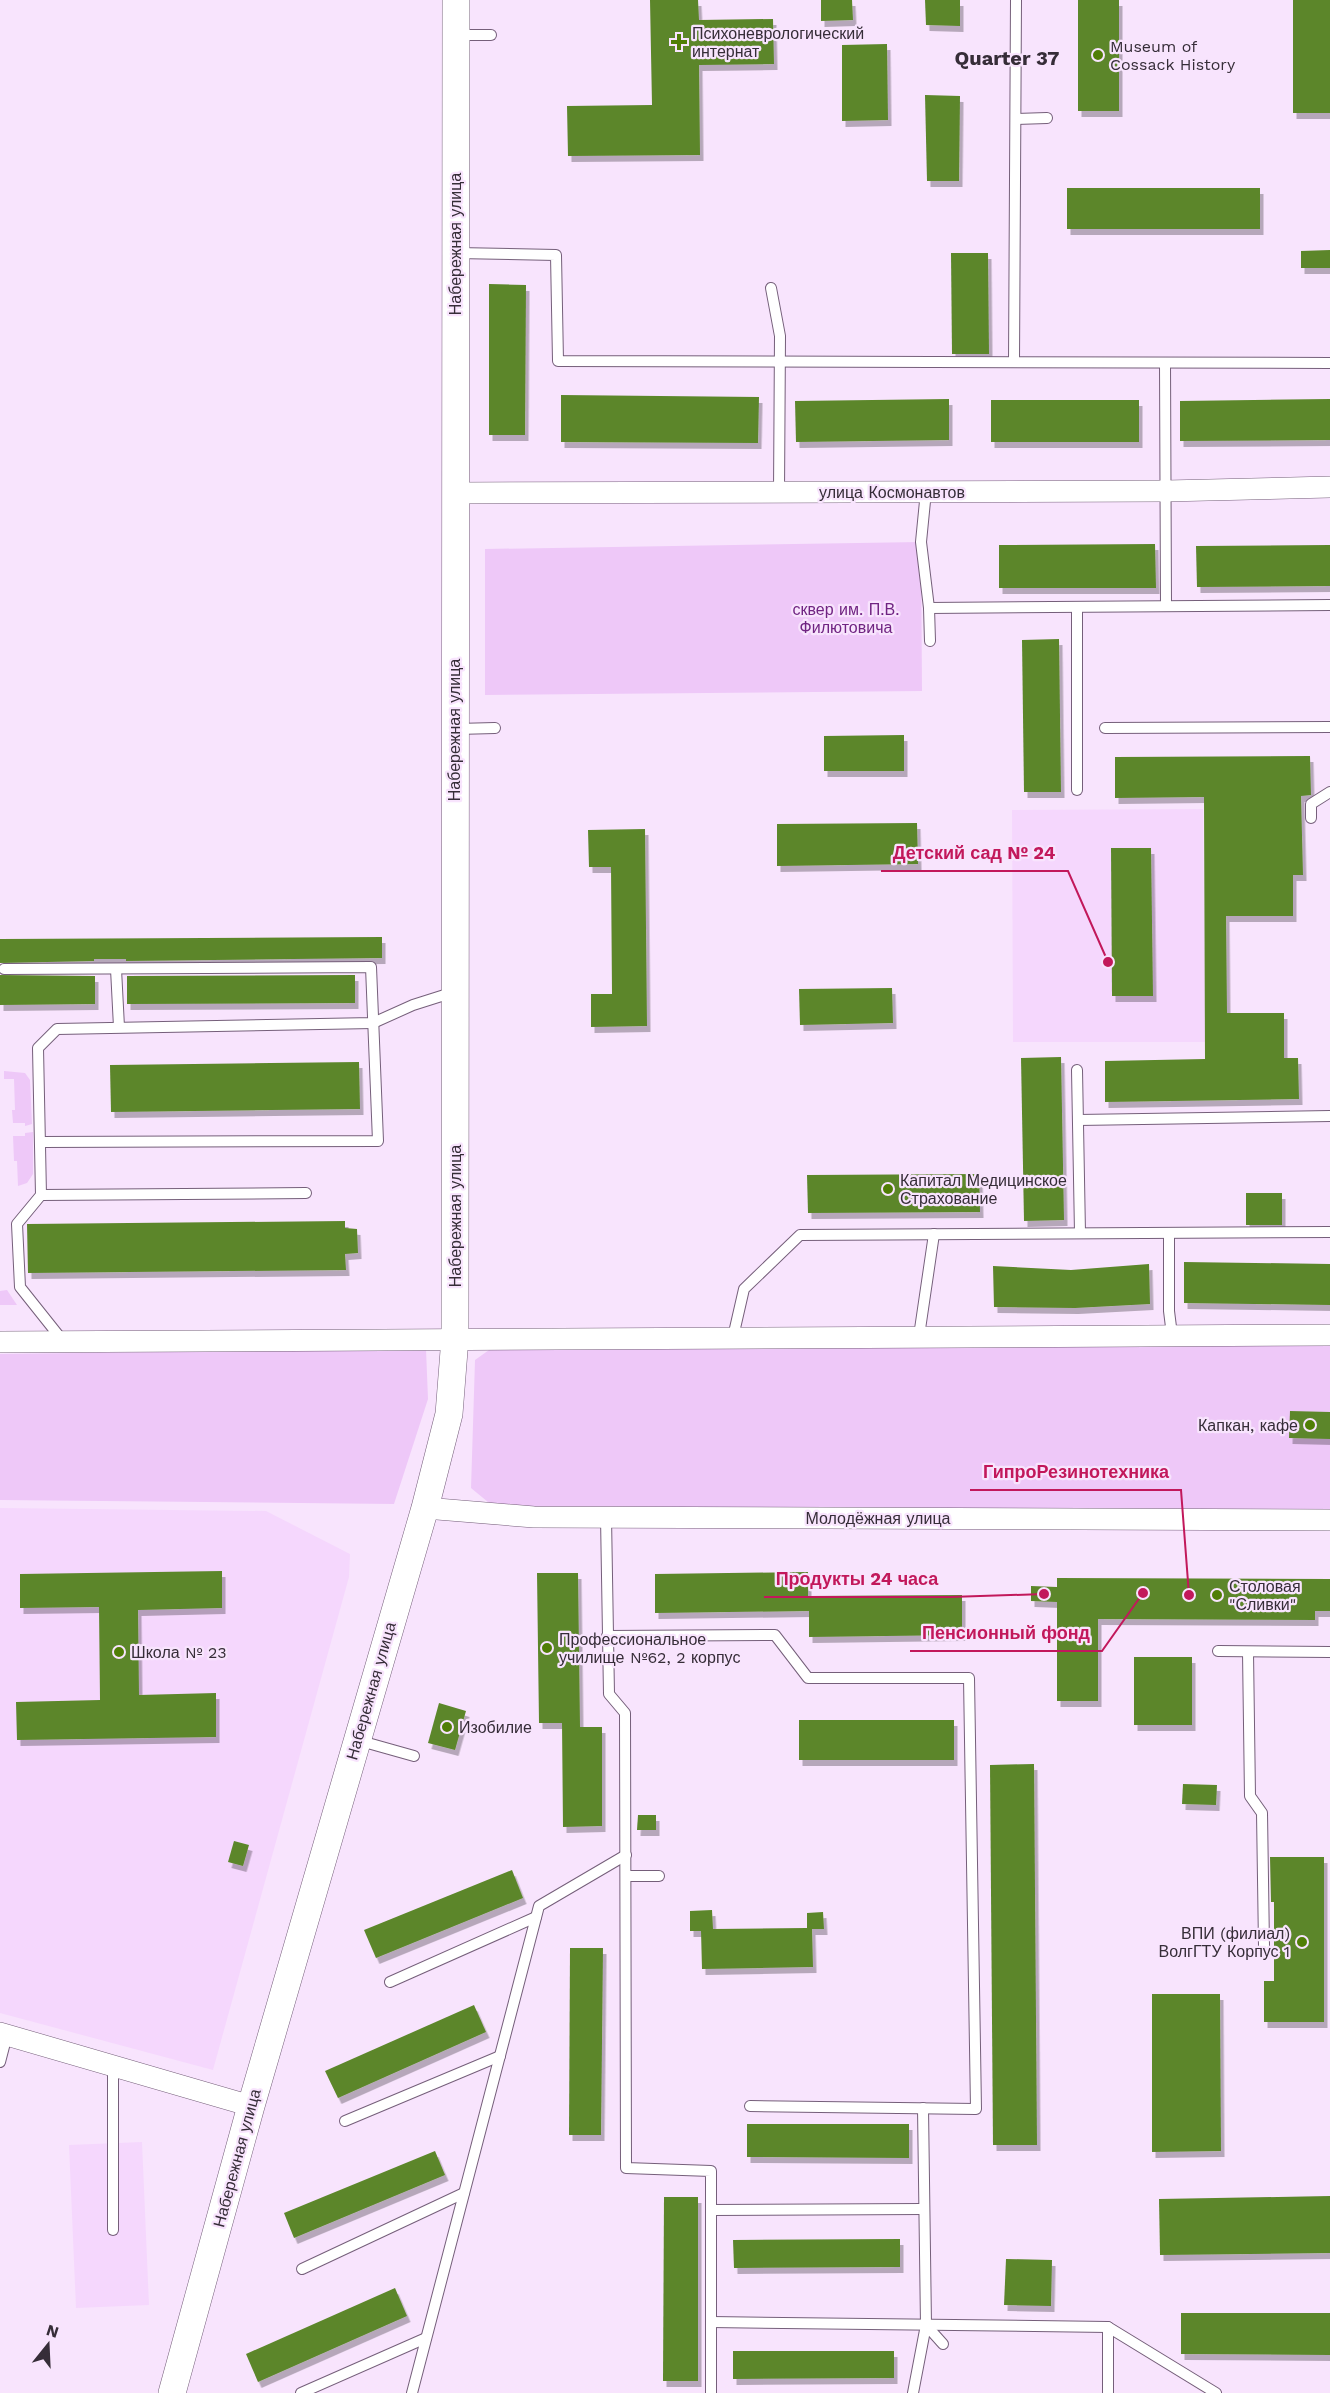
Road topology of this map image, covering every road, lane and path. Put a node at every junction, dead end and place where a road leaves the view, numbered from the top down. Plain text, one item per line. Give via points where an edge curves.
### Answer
1 (456, 0) edge
2 (1017, 0) edge
3 (456, 35) junction
4 (491, 35) dead end
5 (1047, 118) dead end
6 (1016, 119) junction
7 (455, 253) junction
8 (771, 288) dead end
9 (781, 362) junction
10 (1014, 362) junction
11 (1165, 363) junction
12 (1330, 363) edge
13 (1330, 487) edge
14 (1166, 490) junction
15 (926, 491) junction
16 (779, 492) junction
17 (455, 493) junction
18 (1330, 605) edge
19 (1166, 606) junction
20 (1077, 607) junction
21 (929, 608) junction
22 (930, 641) dead end
23 (495, 728) dead end
24 (1105, 728) dead end
25 (1330, 728) edge
26 (454, 729) junction
27 (1077, 790) dead end
28 (1330, 792) edge
29 (1311, 818) dead end
30 (4, 969) dead end
31 (116, 969) junction
32 (454, 992) junction
33 (373, 1023) junction
34 (119, 1027) junction
35 (1077, 1070) dead end
36 (1330, 1116) edge
37 (1078, 1120) junction
38 (41, 1142) junction
39 (306, 1193) dead end
40 (41, 1195) junction
41 (1330, 1232) edge
42 (1080, 1233) junction
43 (1169, 1233) junction
44 (934, 1234) junction
45 (1172, 1335) junction
46 (1330, 1335) edge
47 (919, 1336) junction
48 (733, 1337) junction
49 (455, 1338) junction
50 (64, 1341) junction
51 (0, 1342) edge
52 (425, 1509) junction
53 (606, 1517) junction
54 (1330, 1520) edge
55 (607, 1636) junction
56 (1218, 1651) dead end
57 (1248, 1652) junction
58 (1330, 1652) edge
59 (357, 1740) junction
60 (414, 1756) dead end
61 (626, 1855) junction
62 (626, 1876) junction
63 (659, 1876) dead end
64 (536, 1917) junction
65 (1263, 1946) dead end
66 (390, 1982) dead end
67 (4, 2034) edge
68 (500, 2056) junction
69 (0, 2062) edge
70 (113, 2066) junction
71 (251, 2106) junction
72 (750, 2106) dead end
73 (923, 2108) junction
74 (345, 2121) dead end
75 (464, 2193) junction
76 (924, 2209) junction
77 (711, 2210) junction
78 (113, 2230) dead end
79 (302, 2269) dead end
80 (711, 2322) junction
81 (926, 2325) junction
82 (1108, 2327) junction
83 (426, 2338) junction
84 (943, 2344) dead end
85 (172, 2393) edge
86 (301, 2393) edge
87 (412, 2393) edge
88 (711, 2393) edge
89 (913, 2393) edge
90 (1108, 2393) edge
91 (1216, 2393) edge

1 - 3 street, Набережная улица
2 - 6 lane
3 - 4 lane
3 - 7 street, Набережная улица
5 - 6 lane
6 - 10 lane
7 - 9 lane via 556,255 558,361
7 - 17 street, Набережная улица
8 - 9 lane
9 - 10 lane
9 - 16 lane
10 - 11 lane
11 - 12 lane
11 - 14 lane
13 - 14 street, улица Космонавтов
14 - 15 street, улица Космонавтов
14 - 19 lane
15 - 16 street, улица Космонавтов
15 - 21 lane via 921,542
16 - 17 street, улица Космонавтов
17 - 26 street, Набережная улица
18 - 19 lane
19 - 20 lane
20 - 21 lane
20 - 27 lane
21 - 22 lane
23 - 26 lane
24 - 25 lane
26 - 32 street, Набережная улица
28 - 29 lane via 1311,804
30 - 31 lane
31 - 33 lane via 371,967
31 - 34 lane
32 - 33 lane
32 - 49 street, Набережная улица
33 - 34 lane
33 - 38 lane via 378,1141
34 - 38 lane via 57,1029 38,1048
35 - 37 lane
36 - 37 lane
37 - 42 lane
38 - 40 lane
39 - 40 lane
40 - 50 lane via 17,1224 20,1287
41 - 43 lane
42 - 43 lane
42 - 44 lane
43 - 45 lane
44 - 47 lane
44 - 48 lane via 800,1235 744,1289
45 - 46 street
45 - 47 street
47 - 48 street
48 - 49 street
49 - 50 street
49 - 52 street, Набережная улица via 449,1414
50 - 51 street
52 - 53 street, Молодёжная улица via 534,1517
52 - 59 street, Набережная улица
53 - 54 street, Молодёжная улица
53 - 55 lane
55 - 61 lane via 609,1694 625,1713
55 - 73 lane via 775,1635 808,1678 969,1678 976,2109
56 - 57 lane
57 - 58 lane
57 - 65 lane via 1250,1796 1262,1813
59 - 60 lane
59 - 71 street, Набережная улица
61 - 62 lane
61 - 64 lane via 539,1906
62 - 63 lane
62 - 77 lane via 626,2168 711,2171
64 - 66 lane
64 - 68 lane
67 - 69 lane
67 - 70 street
68 - 74 lane
68 - 75 lane
70 - 71 street
70 - 78 lane
71 - 85 street, Набережная улица
72 - 73 lane
73 - 76 lane
75 - 79 lane
75 - 83 lane
76 - 77 lane
76 - 81 lane
77 - 80 lane
80 - 81 lane
80 - 88 lane
81 - 82 lane
81 - 84 lane
81 - 89 lane
82 - 90 lane
82 - 91 lane
83 - 86 lane
83 - 87 lane

